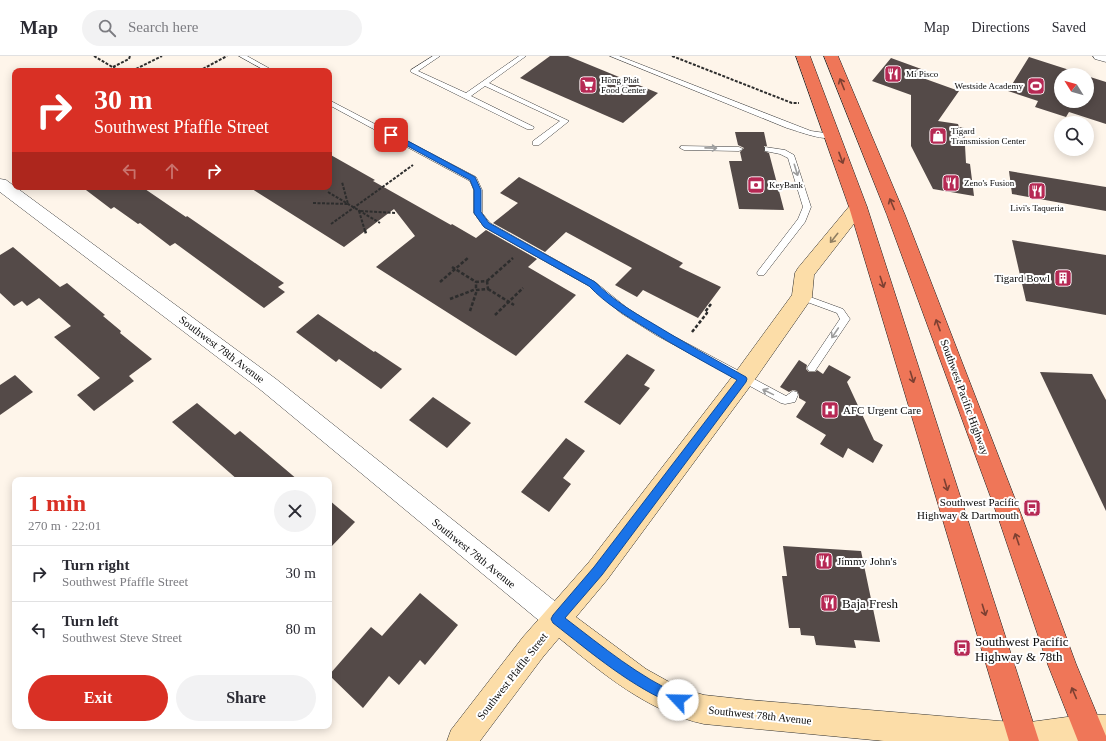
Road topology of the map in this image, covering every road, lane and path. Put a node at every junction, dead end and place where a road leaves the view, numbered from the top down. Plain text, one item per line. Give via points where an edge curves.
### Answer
1 (94, 56) edge
2 (130, 56) edge
3 (162, 56) edge
4 (228, 56) edge
5 (242, 56) edge
6 (437, 56) edge
7 (523, 56) edge
8 (613, 56) edge
9 (672, 56) edge
10 (803, 56) edge
11 (831, 56) edge
12 (1100, 56) edge
13 (1106, 58) edge
14 (112, 67) joint
15 (138, 68) edge
16 (205, 68) edge
17 (265, 68) edge
18 (484, 83) junction
19 (466, 96) junction
20 (332, 104) edge
21 (821, 104) junction
22 (530, 127) dead end
23 (832, 136) junction
24 (536, 143) dead end
25 (684, 148) dead end
26 (739, 149) dead end
27 (768, 149) dead end
28 (406, 170) dead end
29 (342, 182) dead end
30 (0, 184) edge
31 (328, 192) dead end
32 (313, 203) dead end
33 (348, 204) junction
34 (858, 207) junction
35 (354, 208) junction
36 (359, 211) junction
37 (395, 213) dead end
38 (380, 223) dead end
39 (331, 224) dead end
40 (366, 234) dead end
41 (469, 257) dead end
42 (513, 257) dead end
43 (452, 267) dead end
44 (455, 269) junction
45 (761, 273) dead end
46 (487, 281) junction
47 (440, 282) dead end
48 (476, 282) junction
49 (524, 288) dead end
50 (488, 289) junction
51 (477, 290) junction
52 (802, 297) junction
53 (450, 299) dead end
54 (509, 302) junction
55 (711, 304) dead end
56 (514, 305) dead end
57 (470, 311) dead end
58 (495, 315) dead end
59 (699, 323) dead end
60 (812, 368) dead end
61 (742, 379) junction
62 (793, 394) dead end
63 (557, 619) junction
64 (1096, 733) edge
65 (1025, 740) edge
66 (462, 741) edge

1 - 14 path
2 - 14 path
3 - 15 path
4 - 16 path
5 - 17 lane
6 - 19 lane via 413,72
7 - 18 lane
8 - 23 lane via 790,126
9 - 21 path via 792,103
10 - 21 highway
64 -> 11 highway, Southwest Pacific Highway via 1062,664 1010,517 899,222
12 - 13 street
18 - 19 lane
18 - 24 lane via 564,121
19 - 22 lane
20 - 61 lane via 473,179 478,190 478,213 486,225 592,284 620,308
21 - 23 highway
23 -> 34 highway
25 -> 26 lane
27 -> 45 lane via 791,157 807,207 802,220
28 - 35 path
29 - 33 path
30 - 63 street, Southwest 78th Avenue via 269,385
31 - 33 path
32 - 33 path
33 - 35 path
34 -> 52 street, Southwest Pfaffle Street via 806,273
34 -> 65 highway
35 - 36 path
35 - 39 path
36 - 37 path
36 - 38 path
36 - 40 path
41 - 44 path
42 - 46 path
43 - 44 path
44 - 47 path
44 - 48 path
46 - 48 path
46 - 50 path
48 - 51 path
49 - 54 path
50 - 51 path
50 - 54 path
51 - 53 path
51 - 57 path
52 -> 60 lane via 840,311 845,319
52 - 61 street, Southwest Pfaffle Street
54 - 56 path
54 - 58 path
55 - 59 path
62 -> 61 lane via 785,400
61 - 63 street, Southwest Pfaffle Street via 598,571
63 - 65 street, Southwest 78th Avenue via 630,674 655,690 690,706 750,715
63 - 66 street, Southwest Pfaffle Street
64 - 65 street, Southwest 78th Avenue

